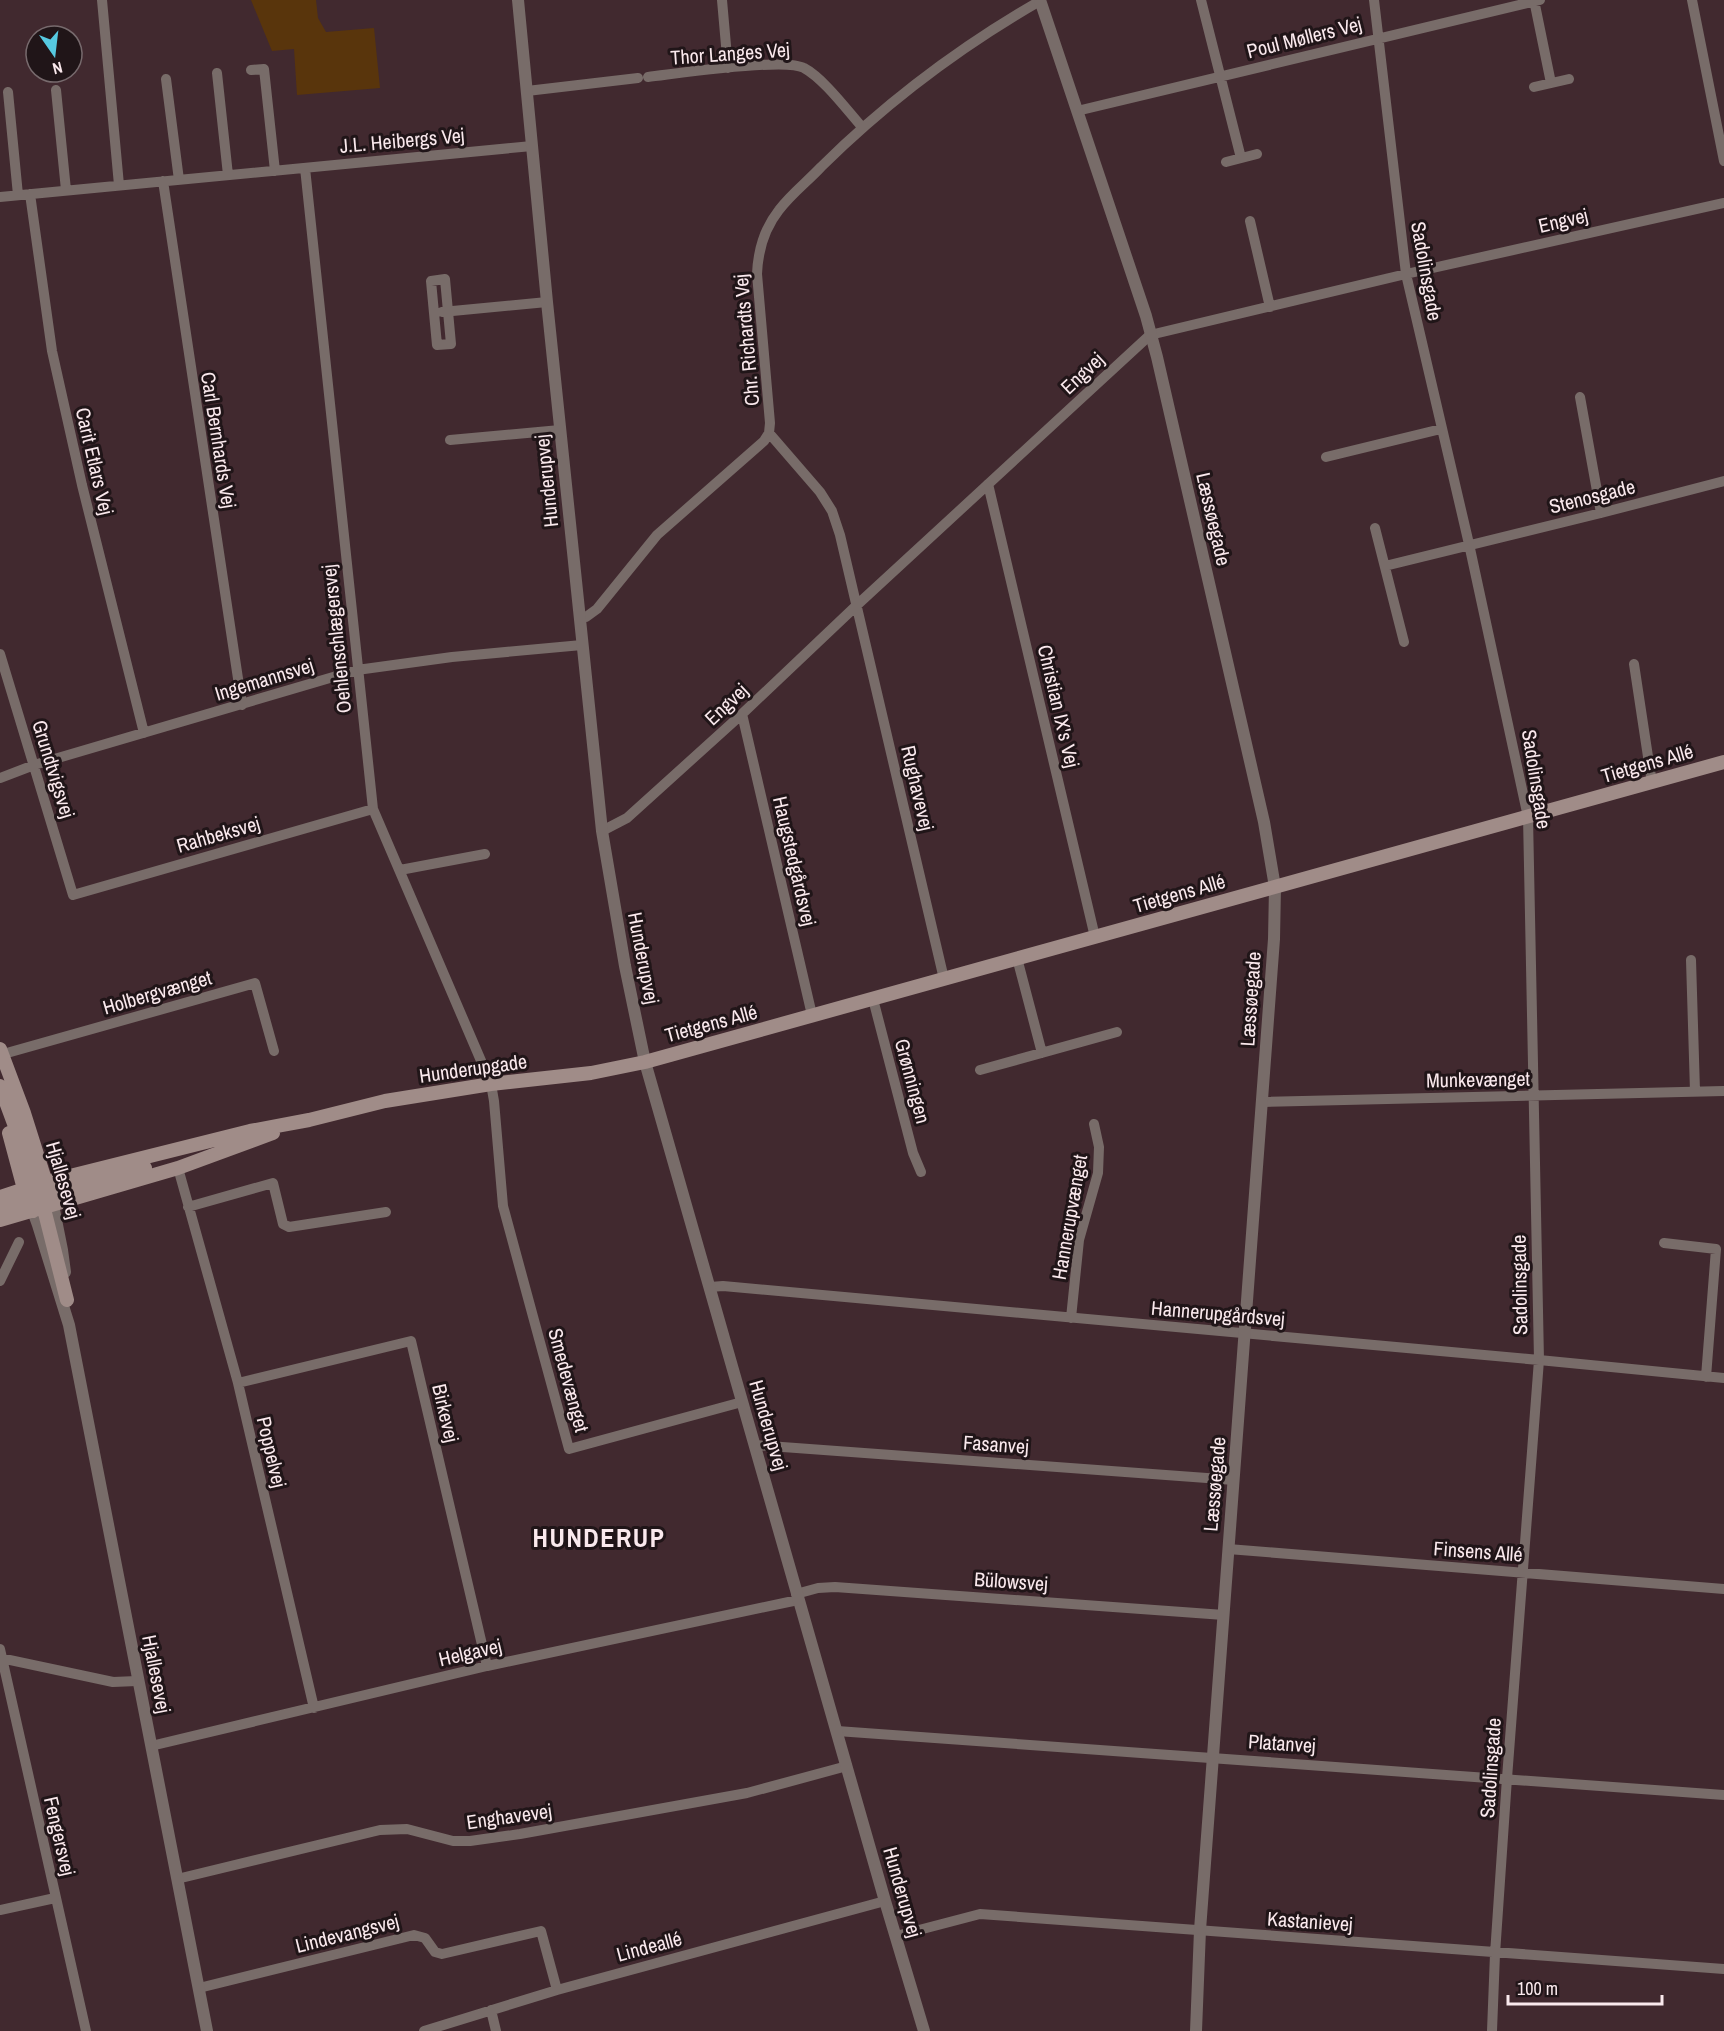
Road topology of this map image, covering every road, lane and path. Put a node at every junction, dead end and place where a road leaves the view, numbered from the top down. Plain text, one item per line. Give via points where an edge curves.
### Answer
1 (102, 0) edge
2 (518, 0) edge
3 (722, 0) edge
4 (1201, 0) edge
5 (1374, 0) edge
6 (1536, 0) edge
7 (1692, 0) edge
8 (1040, 1) edge
9 (1378, 37) junction
10 (728, 68) junction
11 (251, 70) dead end
12 (217, 74) dead end
13 (1221, 76) junction
14 (166, 79) dead end
15 (1569, 79) dead end
16 (1551, 83) junction
17 (1534, 87) dead end
18 (56, 90) dead end
19 (527, 91) junction
20 (8, 92) dead end
21 (1077, 111) junction
22 (862, 127) junction
23 (532, 146) junction
24 (1257, 154) dead end
25 (1241, 158) junction
26 (1724, 161) edge
27 (1226, 162) dead end
28 (305, 168) junction
29 (275, 171) junction
30 (228, 175) junction
31 (180, 180) junction
32 (163, 181) junction
33 (119, 185) junction
34 (66, 190) junction
35 (30, 194) junction
36 (18, 195) junction
37 (0, 197) edge
38 (1724, 203) edge
39 (1250, 221) dead end
40 (1406, 274) junction
41 (547, 302) junction
42 (1270, 307) junction
43 (448, 311) junction
44 (434, 313) junction
45 (1150, 335) junction
46 (1580, 398) dead end
47 (1441, 429) junction
48 (560, 430) junction
49 (769, 433) junction
50 (450, 440) dead end
51 (1326, 457) dead end
52 (1724, 481) edge
53 (988, 484) junction
54 (1601, 513) junction
55 (1375, 528) dead end
56 (1469, 544) junction
57 (1384, 566) junction
58 (857, 605) junction
59 (579, 617) junction
60 (1404, 642) dead end
61 (582, 645) junction
62 (0, 654) edge
63 (1634, 664) dead end
64 (357, 670) junction
65 (242, 705) junction
66 (742, 714) junction
67 (144, 733) junction
68 (1724, 762) edge
69 (34, 765) junction
70 (0, 778) edge
71 (1652, 783) junction
72 (373, 809) junction
73 (1528, 816) junction
74 (602, 831) junction
75 (485, 854) dead end
76 (400, 870) junction
77 (1275, 887) junction
78 (73, 894) joint
79 (1095, 937) junction
80 (1017, 958) junction
81 (1691, 960) dead end
82 (944, 979) junction
83 (873, 999) junction
84 (812, 1015) junction
85 (1117, 1032) dead end
86 (274, 1051) dead end
87 (1, 1053) edge
88 (1042, 1053) junction
89 (645, 1062) junction
90 (980, 1070) dead end
91 (491, 1084) junction
92 (0, 1086) edge
93 (1695, 1091) junction
94 (1724, 1091) edge
95 (1532, 1096) junction
96 (1262, 1102) junction
97 (0, 1104) edge
98 (309, 1120) junction
99 (1094, 1124) dead end
100 (178, 1168) junction
101 (921, 1172) dead end
102 (0, 1197) edge
103 (39, 1197) junction
104 (188, 1207) junction
105 (0, 1209) edge
106 (386, 1212) dead end
107 (0, 1220) edge
108 (18, 1242) dead end
109 (1664, 1244) dead end
110 (516, 1251) joint
111 (0, 1281) edge
112 (710, 1287) junction
113 (67, 1300) joint
114 (1071, 1318) junction
115 (69, 1325) junction
116 (1246, 1334) junction
117 (1539, 1360) junction
118 (1706, 1377) junction
119 (1724, 1378) edge
120 (237, 1383) junction
121 (742, 1402) junction
122 (754, 1445) junction
123 (1234, 1480) junction
124 (1228, 1549) junction
125 (1522, 1572) junction
126 (1724, 1589) edge
127 (797, 1597) junction
128 (1224, 1615) junction
129 (1, 1655) edge
130 (487, 1666) junction
131 (137, 1681) junction
132 (314, 1708) junction
133 (837, 1731) junction
134 (151, 1746) junction
135 (1214, 1756) junction
136 (847, 1766) junction
137 (1507, 1778) junction
138 (1724, 1795) edge
139 (177, 1879) junction
140 (55, 1898) junction
141 (885, 1901) junction
142 (0, 1910) edge
143 (1200, 1930) junction
144 (896, 1936) junction
145 (1495, 1954) junction
146 (1724, 1969) edge
147 (199, 1988) junction
148 (557, 1990) junction
149 (491, 2010) junction
150 (86, 2031) edge
151 (207, 2031) edge
152 (424, 2031) edge
153 (496, 2031) edge
154 (924, 2031) edge
155 (1196, 2031) edge
156 (1492, 2031) edge

1 - 33 street
2 - 19 street, Hunderupvej
3 - 10 street
4 - 13 street
5 - 9 street, Sadolinsgade
6 - 9 street, Poul Møllers Vej
6 - 16 street
7 - 26 street
8 - 21 street, Læssøegade
8 - 22 street, Chr. Richardts Vej via 926,74
9 - 13 street, Poul Møllers Vej
9 - 40 street, Sadolinsgade
10 - 19 street, Thor Langes Vej
10 - 22 street, Thor Langes Vej via 764,64 802,66
11 - 29 street via 264,69
12 - 30 street
13 - 21 street, Poul Møllers Vej
13 - 25 street
14 - 31 street
15 - 16 street
16 - 17 street
18 - 34 street
19 - 23 street, Hunderupvej
20 - 36 street
21 - 45 street, Læssøegade
22 - 49 street, Chr. Richardts Vej via 779,210 762,241 757,274
23 - 28 street, J.L. Heibergs Vej
23 - 41 street, Hunderupvej
24 - 25 street
25 - 27 street
28 - 29 street, J.L. Heibergs Vej
28 - 64 street, Oehlenschlægersvej
29 - 30 street, J.L. Heibergs Vej
30 - 31 street, J.L. Heibergs Vej
31 - 32 street, J.L. Heibergs Vej
32 - 33 street, J.L. Heibergs Vej
32 - 65 street, Carl Bernhards Vej
33 - 34 street, J.L. Heibergs Vej
34 - 35 street, J.L. Heibergs Vej
35 - 36 street, J.L. Heibergs Vej
35 - 67 street, Carit Etlars Vej via 52,351
36 - 37 street, J.L. Heibergs Vej
38 - 40 street, Engvej
39 - 42 street
40 - 42 street, Engvej
40 - 47 street, Sadolinsgade
41 - 43 street
41 - 48 street, Hunderupvej
42 - 45 street, Engvej
43 - 44 street
43 - 44 street via 445,279 431,281
43 - 44 street via 451,344 437,345
45 - 53 street, Engvej
45 - 77 street, Læssøegade via 1264,822
46 - 54 street
47 - 51 street
47 - 56 street, Sadolinsgade
48 - 50 street
48 - 59 street, Hunderupvej
49 - 58 street, Rughavevej via 820,492 832,512
49 - 59 street, Chr. Richardts Vej via 657,535 604,602
52 - 54 street, Stenosgade
53 - 58 street, Engvej
53 - 79 street, Christian IX's Vej
54 - 56 street, Stenosgade
55 - 57 street
56 - 57 street
56 - 73 street, Sadolinsgade
57 - 60 street
58 - 66 street, Engvej
58 - 82 street, Rughavevej
59 - 61 street, Hunderupvej
61 - 64 street, Ingemannsvej
61 - 74 street, Hunderupvej
62 - 69 street, Grundtvigsvej
63 - 71 street
64 - 65 street, Ingemannsvej
64 - 72 street, Oehlenschlægersvej
65 - 67 street, Ingemannsvej
66 - 74 street, Engvej via 627,818
66 - 84 street, Haugstedgårdsvej
67 - 69 street, Ingemannsvej
68 - 71 main road, Tietgens Allé
69 - 70 street, Ingemannsvej
69 - 78 street, Grundtvigsvej
71 - 73 main road, Tietgens Allé
72 - 76 street, Oehlenschlægersvej
72 - 78 street, Rahbeksvej
73 - 77 main road, Tietgens Allé
73 - 95 street, Sadolinsgade
74 - 89 street, Hunderupvej
75 - 76 street
76 - 91 street, Oehlenschlægersvej
77 - 79 main road, Tietgens Allé
77 - 96 street, Læssøegade
79 - 80 main road, Tietgens Allé
80 - 82 main road, Tietgens Allé
80 - 88 street
81 - 93 street
82 - 83 main road, Tietgens Allé
83 - 84 main road, Tietgens Allé
83 - 101 street, Grønningen
84 - 89 main road, Tietgens Allé
85 - 88 street
86 - 87 street, Holbergvænget via 255,983
87 - 103 main road, Hjallesevej
88 - 90 street
89 - 91 main road, Hunderupgade via 591,1073
89 - 112 street, Hunderupvej
91 - 98 main road, Hunderupgade via 385,1101
91 - 110 street, Oehlenschlægersvej via 503,1206
92 - 103 main road
93 - 94 street, Munkevænget
93 - 95 street, Munkevænget
95 - 96 street, Munkevænget
95 - 117 street, Sadolinsgade
96 - 116 street, Læssøegade
97 - 103 main road, Hjallesevej
98 - 100 main road, Hunderupgade
98 - 103 main road, Hunderupgade via 183,1148 172,1160
99 - 114 street, Hannerupvænget via 1100,1147 1098,1173 1078,1239
100 - 103 main road, Hunderupgade
100 - 104 street, Poppelvej
102 - 103 main road
103 - 105 main road
103 - 107 main road
103 - 113 main road
103 - 115 street, Hjallesevej
104 - 106 street via 273,1183 283,1224 289,1227
104 - 120 street, Poppelvej
108 - 111 street
109 - 118 street via 1716,1249
110 - 121 street, Smedevænget via 568,1449
112 - 114 street, Hannerupgårdsvej
112 - 121 street, Hunderupvej
113 - 115 street, Hjallesevej
114 - 116 street, Hannerupgårdsvej
115 - 131 street, Hjallesevej
116 - 117 street, Hannerupgårdsvej
116 - 123 street, Læssøegade
117 - 118 street, Hannerupgårdsvej
117 - 125 street, Sadolinsgade
118 - 119 street, Hannerupgårdsvej
120 - 130 street, Birkevej via 411,1341
120 - 132 street, Poppelvej
121 - 122 street, Hunderupvej
122 - 123 street, Fasanvej
122 - 127 street, Hunderupvej
123 - 124 street, Læssøegade
124 - 125 street, Finsens Allé
124 - 128 street, Læssøegade
125 - 126 street, Finsens Allé
125 - 137 street, Sadolinsgade
127 - 128 street, Bülowsvej via 818,1588 835,1587
127 - 130 street, Helgavej
127 - 133 street, Hunderupvej
128 - 135 street, Læssøegade
129 - 131 street via 113,1682
129 - 140 street, Fengersvej
130 - 132 street, Helgavej
131 - 134 street, Hjallesevej
132 - 134 street, Helgavej
133 - 135 street, Platanvej
133 - 136 street, Hunderupvej
134 - 139 street, Hjallesevej
135 - 137 street, Platanvej
135 - 143 street, Læssøegade
136 - 139 street, Enghavevej via 747,1793 470,1842 407,1829 380,1830
136 - 141 street, Hunderupvej
137 - 138 street, Platanvej
137 - 145 street, Sadolinsgade
139 - 147 street, Hjallesevej
140 - 142 street
140 - 150 street, Fengersvej
141 - 144 street, Hunderupvej
141 - 148 street, Lindeallé
143 - 144 street, Kastanievej via 980,1914
143 - 145 street, Kastanievej
143 - 155 street, Læssøegade
144 - 154 street, Hunderupvej
145 - 146 street, Kastanievej
145 - 156 street, Sadolinsgade
147 - 148 street, Lindevangsvej via 414,1935 425,1938 435,1952 442,1954 541,1931
147 - 151 street, Hjallesevej
148 - 149 street, Lindeallé
149 - 152 street, Lindeallé
149 - 153 street

